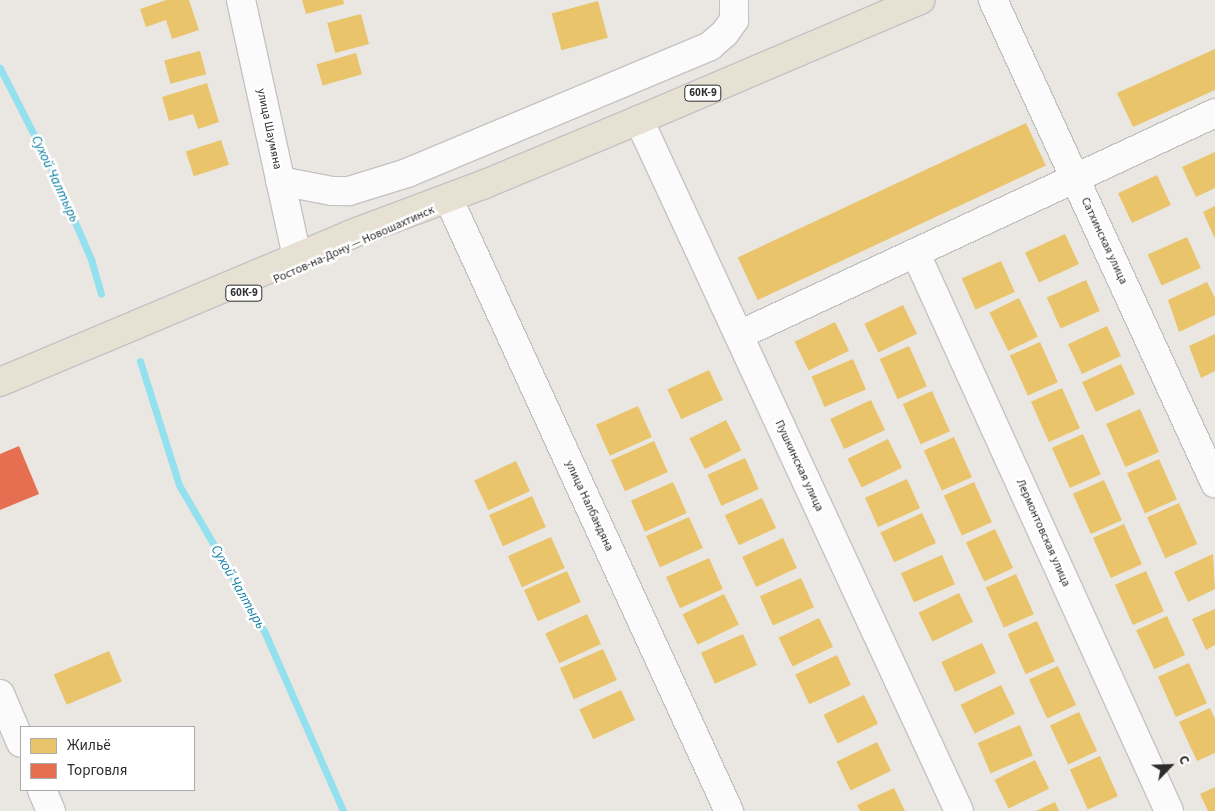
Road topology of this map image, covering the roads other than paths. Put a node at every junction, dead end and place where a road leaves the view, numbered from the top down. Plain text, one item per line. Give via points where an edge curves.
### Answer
1 (241, 0) edge
2 (734, 0) edge
3 (921, 0) edge
4 (993, 0) edge
5 (1215, 113) edge
6 (639, 120) junction
7 (1076, 180) junction
8 (280, 181) junction
9 (484, 184) junction
10 (450, 202) junction
11 (916, 254) junction
12 (297, 257) junction
13 (739, 335) junction
14 (0, 382) edge
15 (0, 395) edge
16 (1215, 482) edge
17 (0, 694) edge
18 (20, 741) edge
19 (42, 791) edge
20 (51, 811) edge
21 (729, 811) edge
22 (959, 811) edge
23 (1169, 811) edge

1 - 8 street, улица Шаумяна
2 - 8 street via 734,20 726,33 710,46 407,172 349,191
3 - 6 main road, Ростов-на-Дону — Новошахтинск / 60К-9
4 - 7 street, Сатхинская улица
5 - 7 street
6 - 9 main road, Ростов-на-Дону — Новошахтинск / 60К-9
6 - 13 street, Пушкинская улица
7 - 11 street
7 - 16 street, Сатхинская улица
8 - 12 street, улица Шаумяна
9 - 10 main road, Ростов-на-Дону — Новошахтинск / 60К-9
9 - 12 main road, Ростов-на-Дону — Новошахтинск / 60К-9
10 - 15 main road, Ростов-на-Дону — Новошахтинск / 60К-9 via 345,250
10 - 21 street, улица Налбандяна
11 - 13 street
11 - 23 street, Лермонтовская улица
12 - 14 main road, Ростов-на-Дону — Новошахтинск / 60К-9
13 - 22 street, Пушкинская улица
17 - 18 street
19 - 20 street

